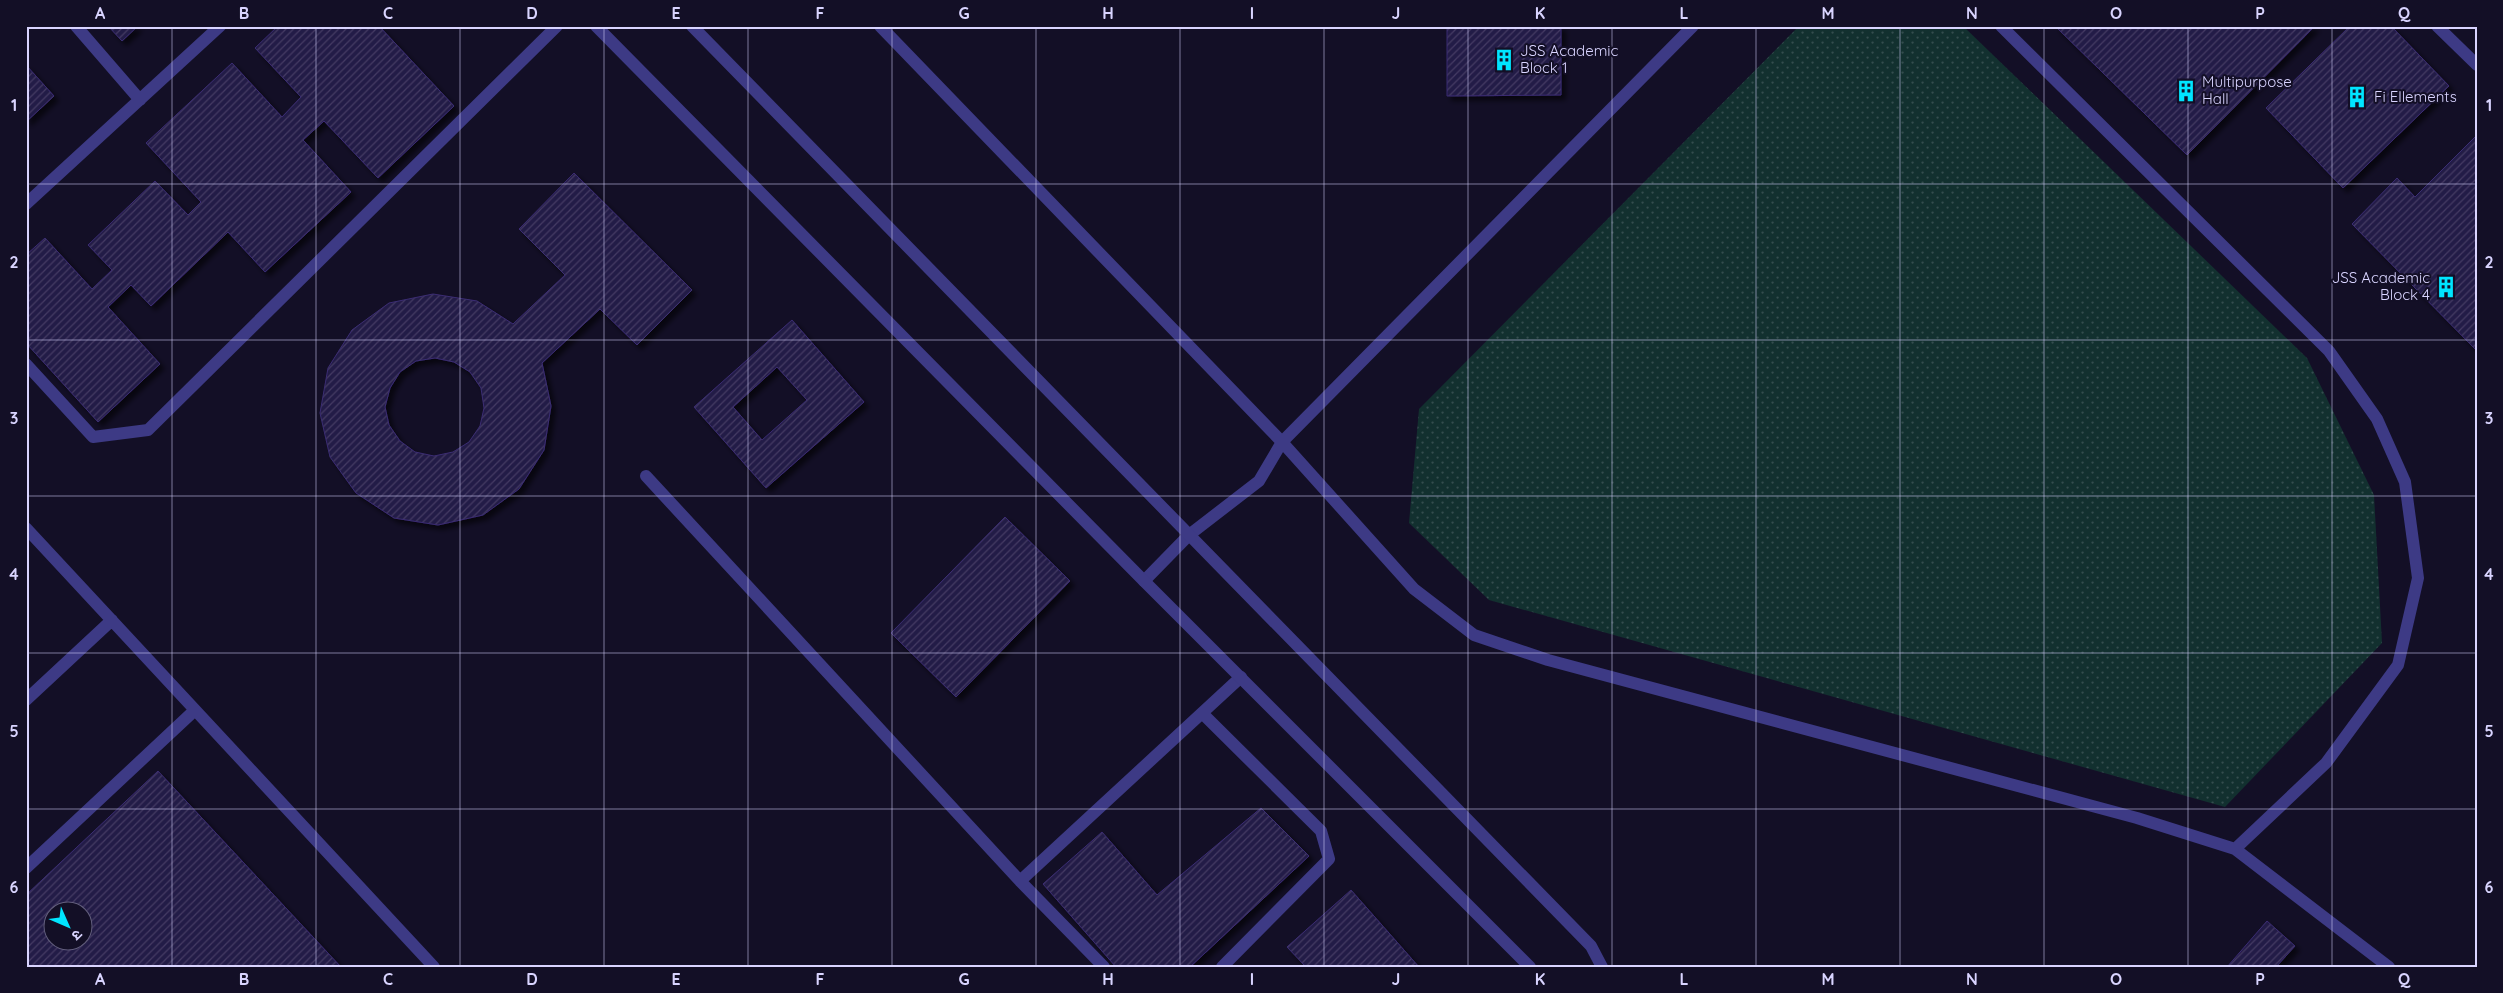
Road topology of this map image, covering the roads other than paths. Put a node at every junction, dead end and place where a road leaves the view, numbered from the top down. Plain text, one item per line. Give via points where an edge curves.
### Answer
1 (76, 26) edge
2 (220, 26) edge
3 (557, 26) edge
4 (596, 26) edge
5 (692, 26) edge
6 (880, 26) edge
7 (1693, 26) edge
8 (2002, 26) edge
9 (2437, 26) edge
10 (2477, 65) edge
11 (140, 100) junction
12 (26, 204) edge
13 (26, 364) edge
14 (1282, 442) junction
15 (646, 476) dead end
16 (26, 528) edge
17 (1189, 535) junction
18 (1144, 581) junction
19 (112, 620) junction
20 (1241, 677) junction
21 (26, 700) edge
22 (195, 710) junction
23 (1202, 713) junction
24 (2235, 849) junction
25 (26, 868) edge
26 (1020, 881) junction
27 (434, 967) edge
28 (1104, 967) edge
29 (1222, 967) edge
30 (1530, 967) edge
31 (1602, 967) edge
32 (2389, 967) edge

1 - 11 street
2 - 11 street
3 - 13 street via 148,430 93,437
4 - 18 street
5 - 17 street
6 - 14 street
7 - 14 street
8 - 24 street via 2329,351 2377,420 2405,482 2418,578 2398,665 2326,763
9 - 10 street
11 - 12 street
14 - 17 street via 1258,481
14 - 24 street via 1414,589 1474,635 1548,660 2137,818
15 - 26 street
16 - 19 street
17 - 18 street
17 - 31 street via 1591,946
18 - 20 street
19 - 21 street
19 - 22 street
20 - 23 street
20 - 30 street
22 - 25 street
22 - 27 street
23 - 26 street
23 - 29 street via 1321,831 1329,858
24 - 32 street
26 - 28 street

